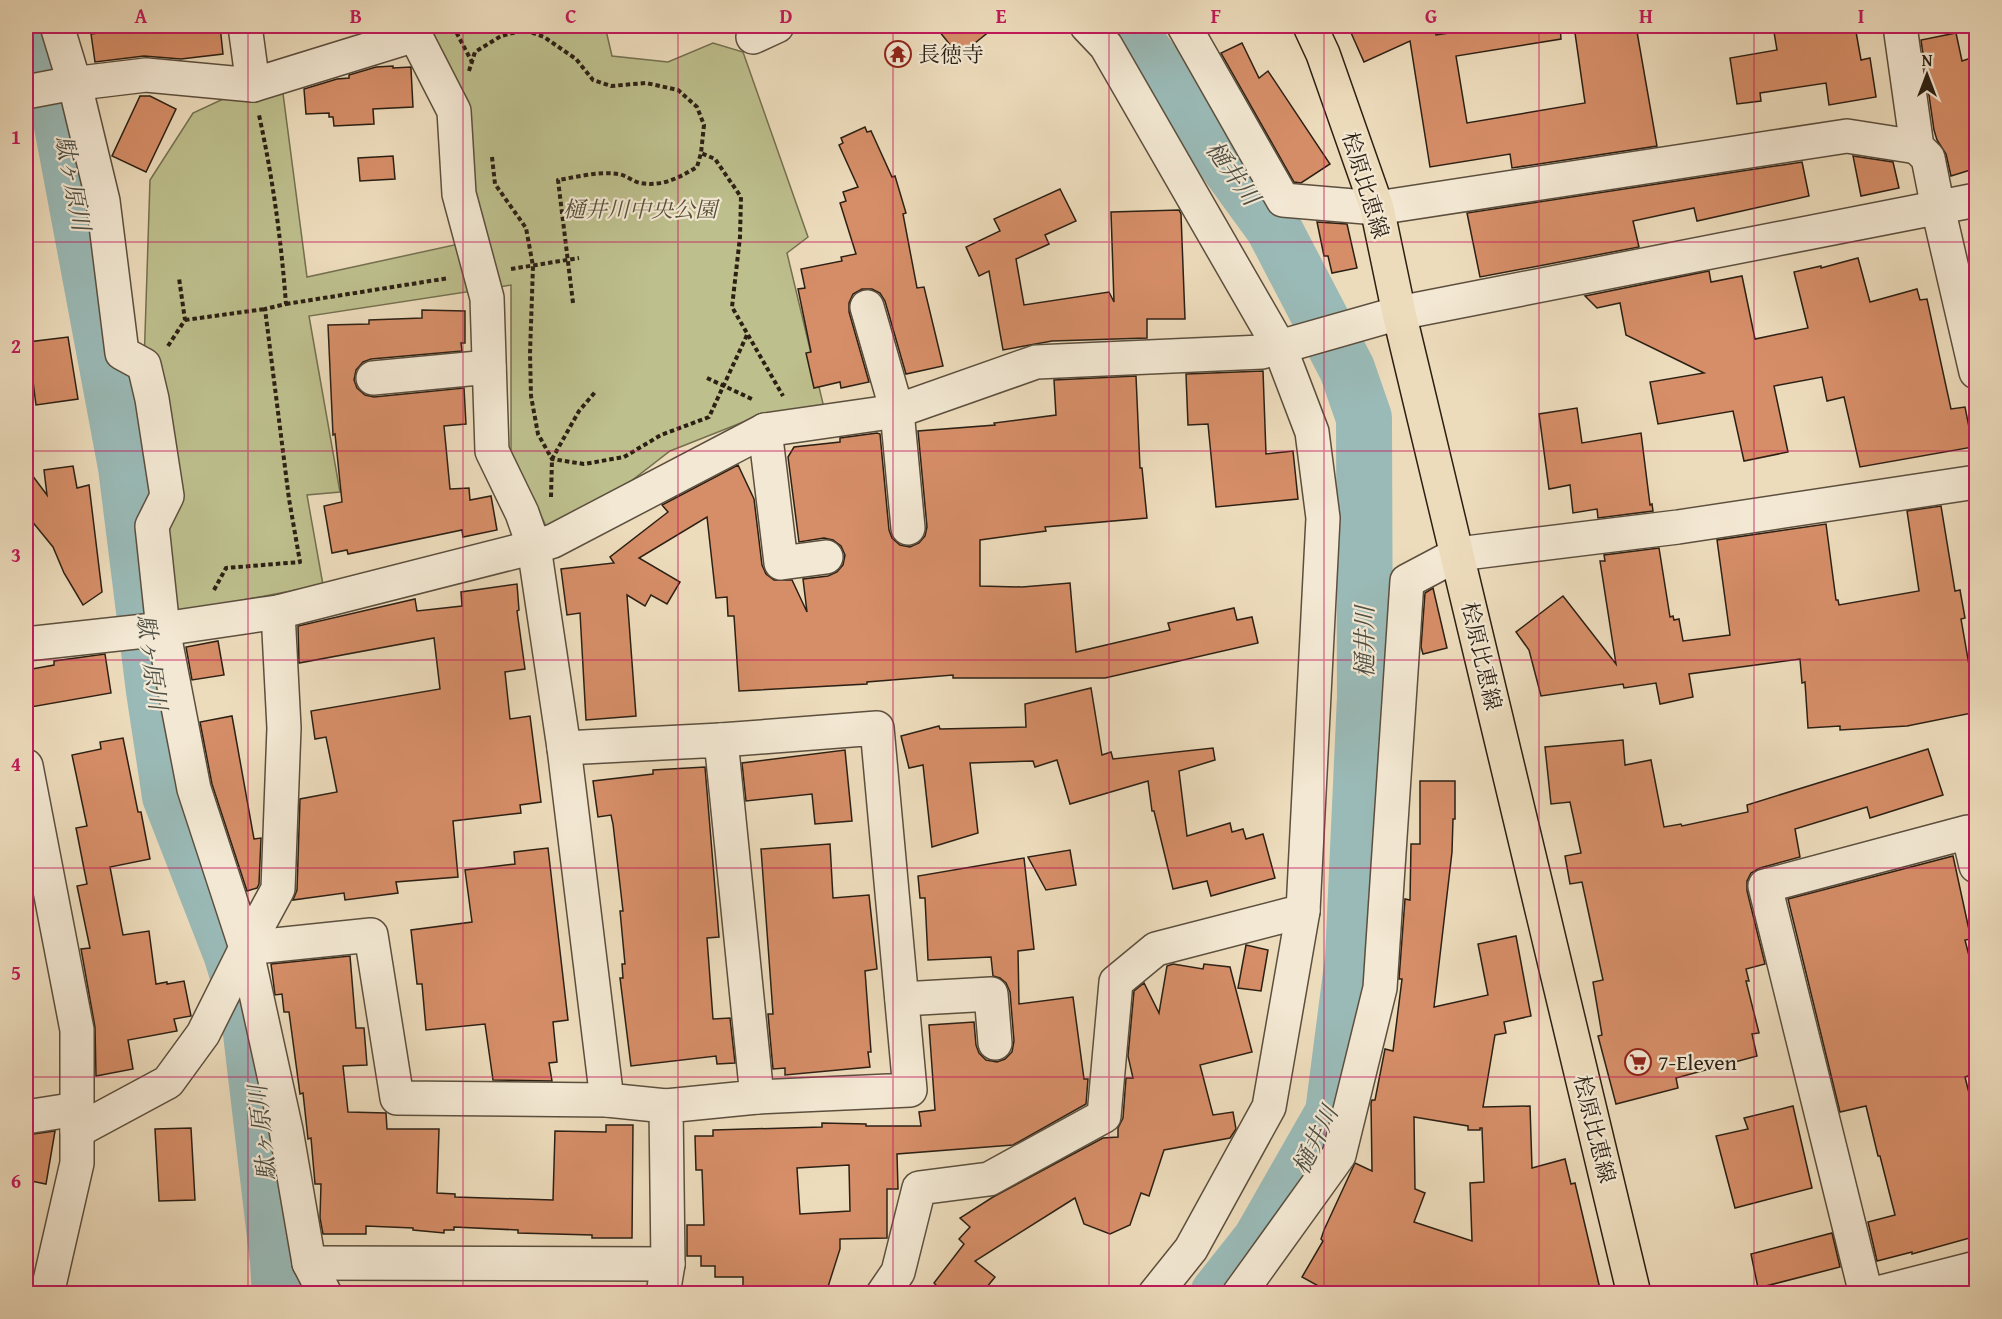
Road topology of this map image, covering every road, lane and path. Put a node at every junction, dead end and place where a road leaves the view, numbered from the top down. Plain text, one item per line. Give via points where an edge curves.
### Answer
1 (57, 26) edge
2 (245, 26) edge
3 (453, 26) edge
4 (1087, 26) edge
5 (1184, 26) edge
6 (1310, 26) edge
7 (1900, 26) edge
8 (414, 30) edge
9 (472, 62) junction
10 (468, 75) dead end
11 (253, 85) junction
12 (49, 88) edge
13 (1917, 147) junction
14 (700, 153) junction
15 (491, 155) dead end
16 (1977, 200) edge
17 (1377, 208) junction
18 (1938, 208) junction
19 (579, 258) dead end
20 (567, 260) junction
21 (533, 266) junction
22 (508, 270) dead end
23 (460, 277) dead end
24 (179, 278) dead end
25 (573, 303) dead end
26 (286, 304) junction
27 (867, 307) dead end
28 (265, 309) junction
29 (1399, 313) junction
30 (185, 320) junction
31 (747, 335) junction
32 (1280, 348) junction
33 (144, 365) junction
34 (489, 367) junction
35 (1977, 372) edge
36 (373, 378) dead end
37 (707, 378) dead end
38 (724, 384) junction
39 (596, 391) dead end
40 (783, 397) dead end
41 (897, 411) junction
42 (760, 415) junction
43 (552, 459) junction
44 (1977, 482) edge
45 (551, 504) dead end
46 (908, 528) dead end
47 (534, 547) junction
48 (1458, 554) junction
49 (826, 557) dead end
50 (211, 597) dead end
51 (278, 612) junction
52 (158, 629) junction
53 (26, 644) edge
54 (721, 740) junction
55 (564, 748) junction
56 (26, 766) edge
57 (1977, 866) edge
58 (1303, 911) junction
59 (244, 955) junction
60 (902, 999) junction
61 (995, 1043) dead end
62 (757, 1097) junction
63 (607, 1100) junction
64 (666, 1106) junction
65 (26, 1117) edge
66 (77, 1120) junction
67 (309, 1263) junction
68 (1977, 1268) edge
69 (666, 1279) edge
70 (47, 1293) edge
71 (325, 1293) edge
72 (883, 1293) edge
73 (1155, 1293) edge
74 (1239, 1293) edge
75 (1634, 1293) edge
76 (1866, 1293) edge
77 (1874, 1293) edge

1 - 12 street
2 - 11 street
3 - 9 path
4 - 32 street via 1106,46
5 - 17 street via 1283,200
6 - 17 main road, 桧原比恵線
7 - 13 street
8 - 11 street
8 - 34 street via 454,111 459,194 487,298
9 - 10 path
9 - 14 path via 475,52 501,36 524,30 544,37 576,59 593,80 611,86 646,83 678,90 697,107 704,125
11 - 12 street via 146,75
11 - 26 path via 279,222
12 - 33 street via 104,201 122,353
13 - 17 street via 1847,136
13 - 18 street via 1928,158
14 - 20 path via 697,167 661,184 639,183 620,174 558,180
14 - 31 path via 715,159 741,197 732,307
15 - 21 path via 495,184 526,228
16 - 18 street
17 - 29 main road, 桧原比恵線
18 - 29 street
18 - 35 street
19 - 20 path
20 - 21 path
20 - 25 path
21 - 22 path
21 - 43 path via 531,396 538,434
23 - 26 path
24 - 30 path
26 - 28 path
27 - 41 street
28 - 30 path
28 - 50 path via 300,562 226,568
29 - 32 street
29 - 48 main road, 桧原比恵線
30 - 33 path via 163,352
31 - 38 path
31 - 40 path
32 - 41 street via 1036,362
32 - 58 street via 1312,432 1323,518
33 - 52 street via 167,496 153,526
34 - 36 street
34 - 47 street via 492,451
37 - 38 path
38 - 42 path
38 - 43 path via 709,417 661,435 624,457 584,464
39 - 43 path via 579,411
41 - 42 street
41 - 46 street
42 - 47 street via 553,541
42 - 49 street via 781,563
43 - 45 path
44 - 48 street via 1678,527
47 - 51 street
47 - 55 street
48 - 74 street via 1407,581 1380,988 1339,1155
48 - 75 main road, 桧原比恵線
51 - 52 street
51 - 59 street via 284,728 278,889
52 - 53 street
52 - 59 street via 194,789
54 - 55 street
54 - 60 street via 877,728
54 - 62 street
55 - 63 street
56 - 66 street via 77,1030
57 - 76 street via 1968,832 1765,886
58 - 72 street via 1156,949 1116,982 1104,1116 989,1179 919,1188 898,1272
58 - 73 street via 1269,1107 1191,1249
59 - 63 street via 371,935 397,1098
59 - 66 street via 203,1034 168,1082
59 - 67 street via 286,1130
60 - 61 street via 991,994
60 - 62 street via 910,1090
62 - 64 street
63 - 64 street
64 - 69 street
65 - 66 street
66 - 70 street via 77,1163
67 - 69 street
67 - 71 street
68 - 77 street

